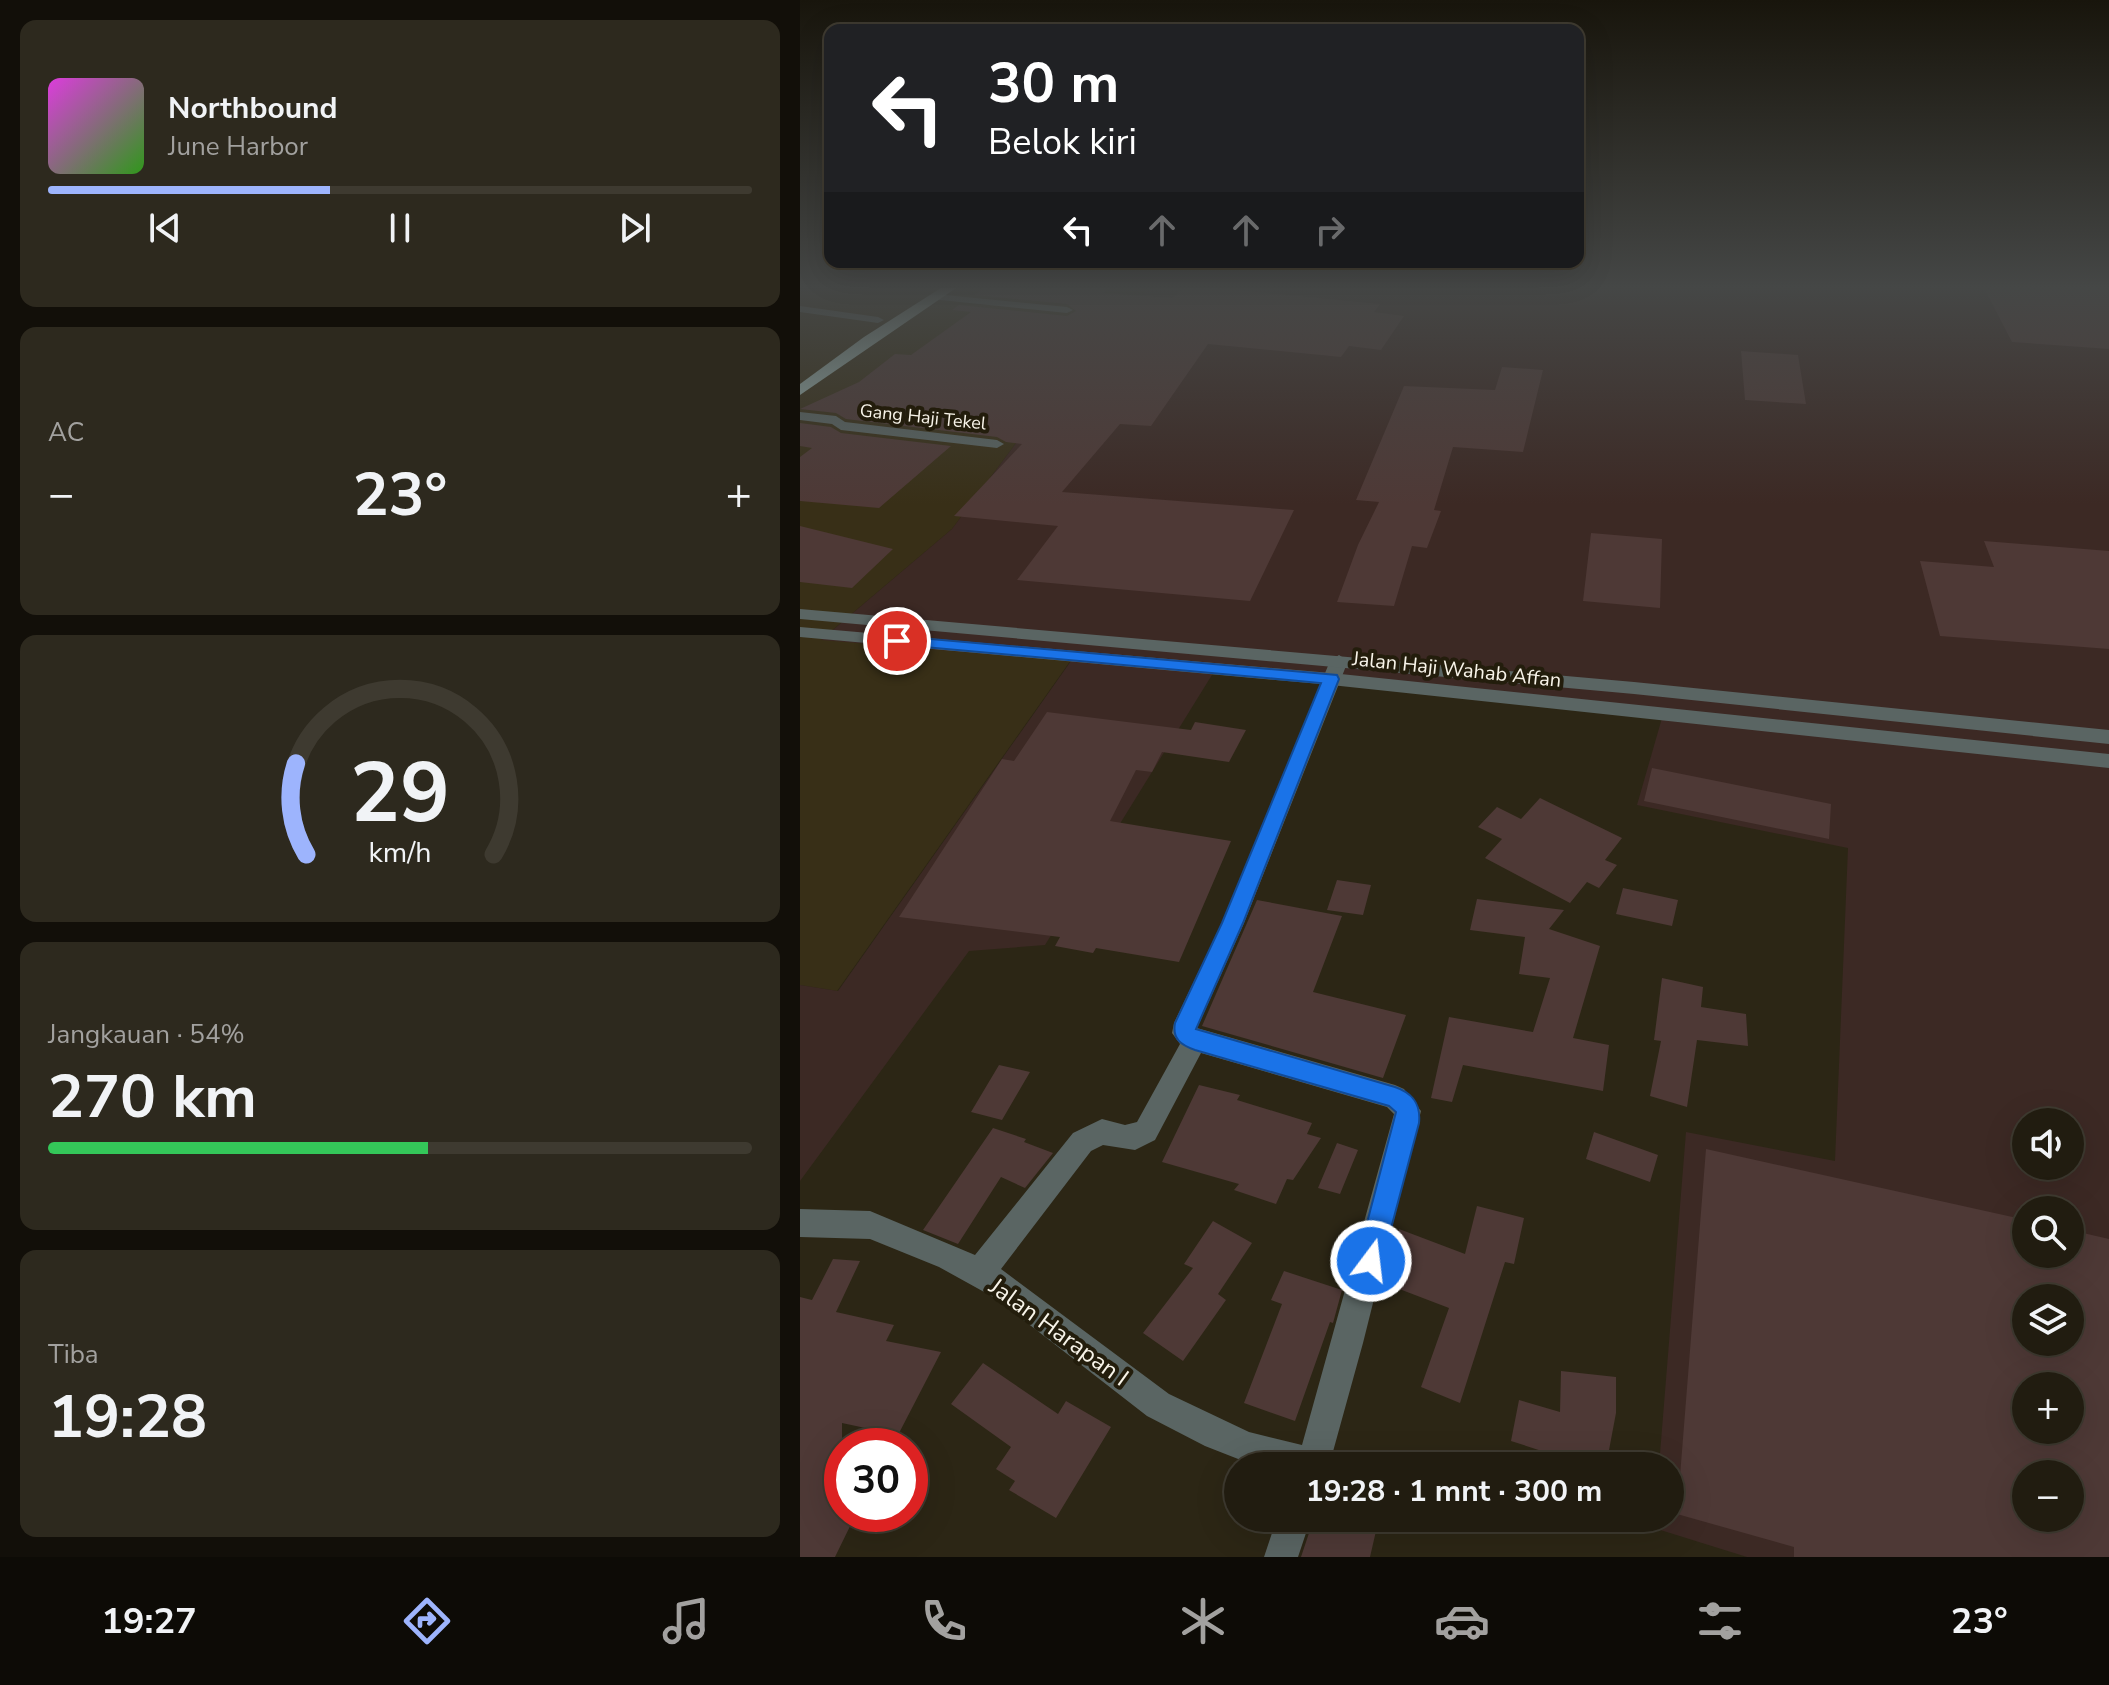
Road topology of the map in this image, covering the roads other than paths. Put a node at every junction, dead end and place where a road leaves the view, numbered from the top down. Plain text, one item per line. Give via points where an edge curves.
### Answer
1 (822, 359) edge
2 (844, 359) edge
3 (800, 374) edge
4 (800, 391) edge
5 (800, 416) edge
6 (997, 444) dead end
7 (800, 614) edge
8 (800, 632) edge
9 (1339, 661) junction
10 (1331, 679) junction
11 (2109, 737) edge
12 (2109, 761) edge
13 (1195, 1040) junction
14 (800, 1223) edge
15 (979, 1274) junction
16 (1266, 1452) edge
17 (1316, 1452) edge
18 (1289, 1532) edge
19 (1281, 1557) edge

1 - 3 highway
2 - 4 highway
5 - 6 street, Gang Haji Tekel via 836,420 841,426
7 - 9 street, Jalan Haji Wahab Affan
8 - 10 street, Jalan Haji Wahab Affan
9 - 10 street
9 - 11 street, Jalan Haji Wahab Affan
10 - 12 street, Jalan Haji Wahab Affan
10 - 13 street via 1233,923 1186,1023 1184,1033
13 - 15 street via 1146,1131 1128,1139 1102,1132 1082,1142
13 - 17 street via 1395,1097 1408,1111
14 - 15 street, Jalan Harapan I via 882,1228
15 - 16 street, Jalan Harapan I via 1005,1288 1158,1405
18 - 19 street

